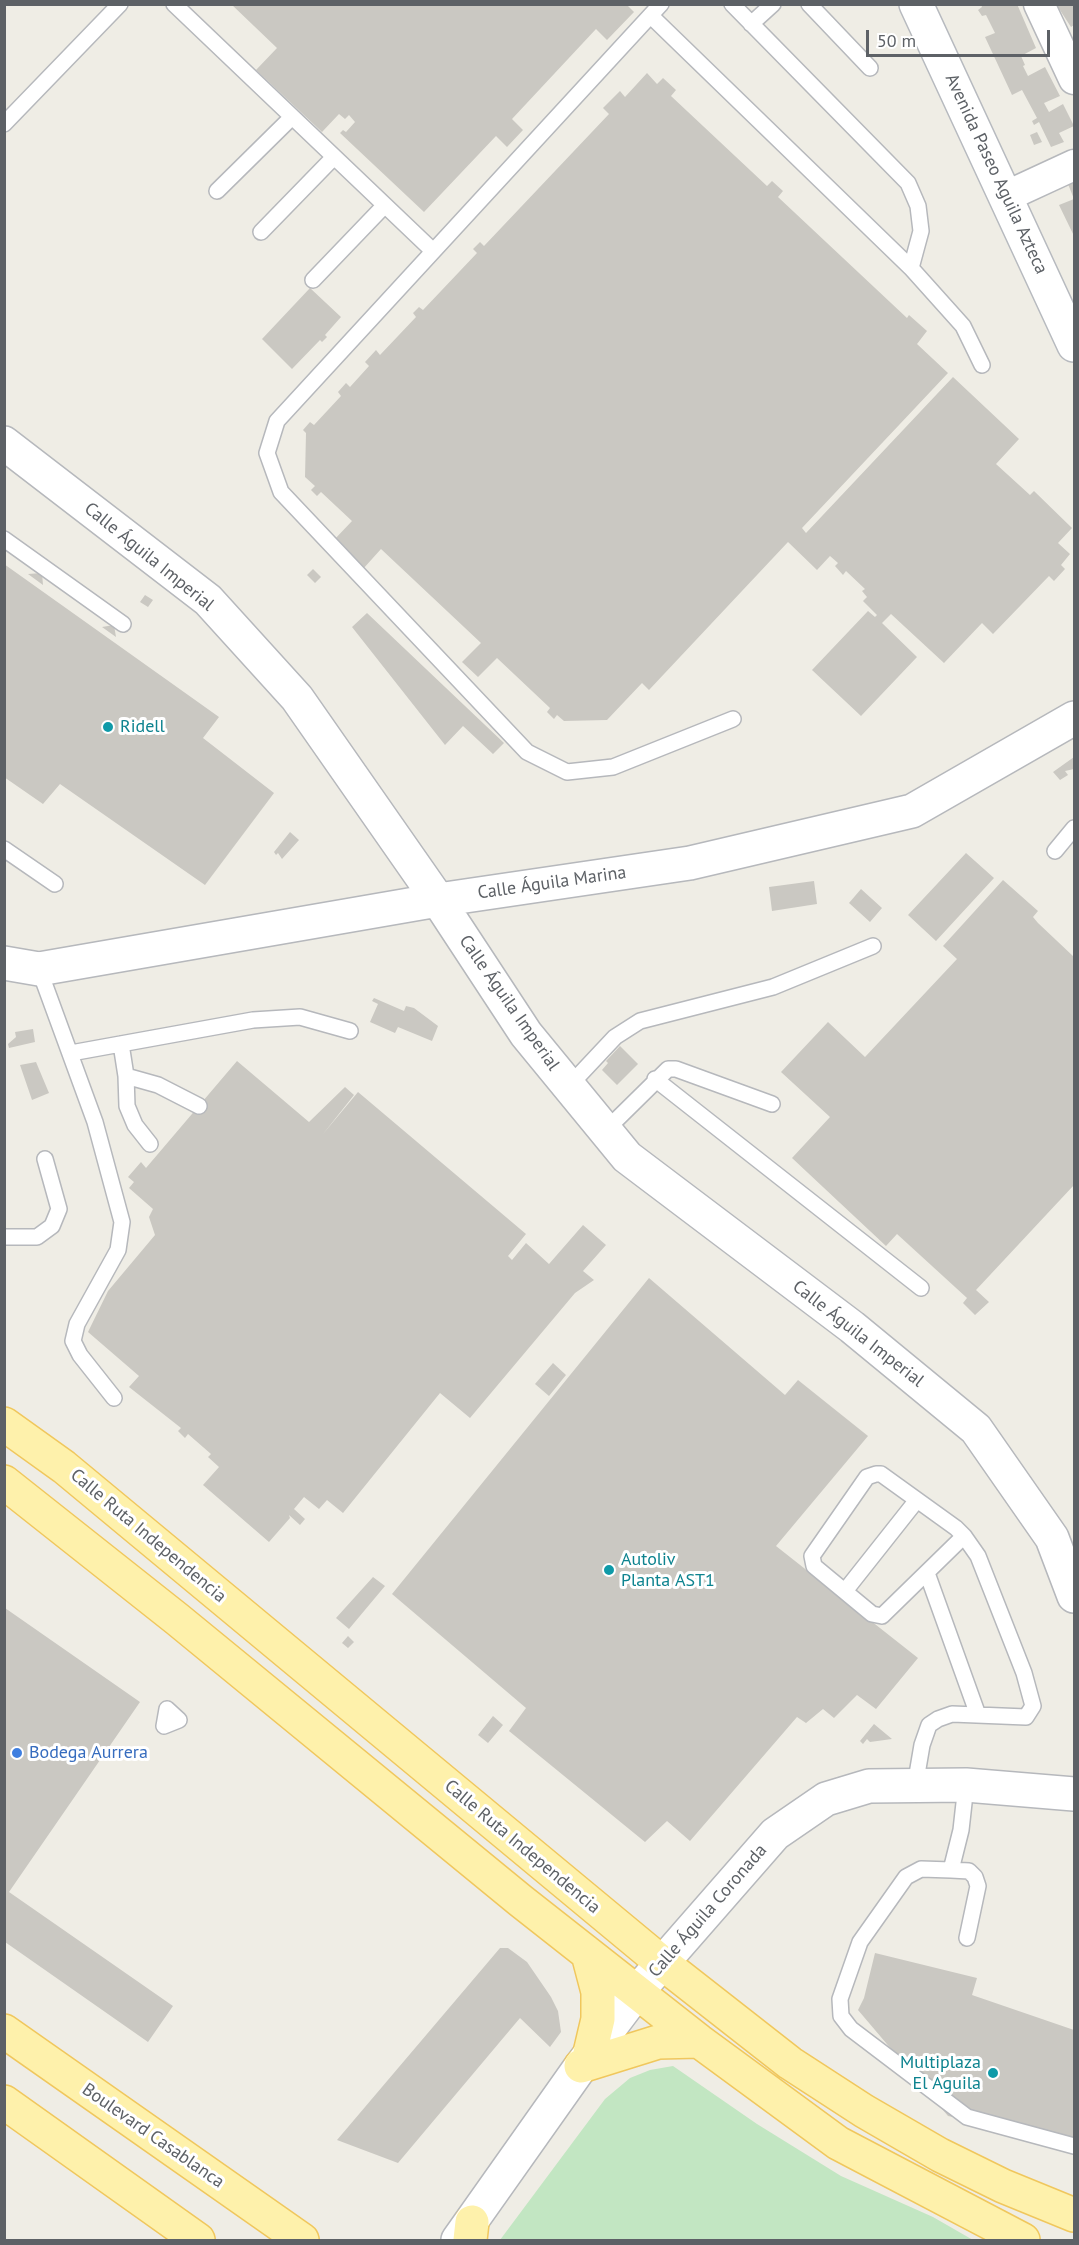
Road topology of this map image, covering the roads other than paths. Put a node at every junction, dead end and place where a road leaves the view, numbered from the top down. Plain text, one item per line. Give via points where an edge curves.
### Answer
1 (120, 4) edge
2 (174, 4) edge
3 (732, 4) edge
4 (772, 4) edge
5 (809, 4) edge
6 (916, 4) edge
7 (1039, 4) edge
8 (656, 10) edge
9 (751, 24) junction
10 (870, 69) dead end
11 (1074, 79) edge
12 (292, 117) junction
13 (4, 124) edge
14 (334, 157) junction
15 (1074, 165) edge
16 (217, 191) dead end
17 (1007, 196) junction
18 (384, 206) junction
19 (261, 231) dead end
20 (432, 250) junction
21 (911, 268) junction
22 (313, 280) dead end
23 (1074, 345) edge
24 (982, 365) dead end
25 (4, 443) edge
26 (4, 539) edge
27 (123, 624) dead end
28 (1074, 718) edge
29 (733, 719) dead end
30 (1074, 828) edge
31 (4, 849) edge
32 (1055, 851) dead end
33 (55, 884) dead end
34 (438, 900) junction
35 (873, 946) dead end
36 (4, 963) edge
37 (39, 969) junction
38 (350, 1031) dead end
39 (121, 1044) junction
40 (71, 1053) junction
41 (126, 1076) junction
42 (655, 1079) junction
43 (569, 1086) junction
44 (772, 1104) dead end
45 (199, 1106) dead end
46 (606, 1131) junction
47 (150, 1144) dead end
48 (45, 1159) dead end
49 (4, 1237) edge
50 (921, 1288) dead end
51 (114, 1398) dead end
52 (4, 1424) edge
53 (4, 1482) edge
54 (917, 1500) junction
55 (964, 1536) junction
56 (927, 1573) junction
57 (845, 1591) junction
58 (1074, 1596) edge
59 (978, 1715) junction
60 (966, 1785) junction
61 (915, 1786) junction
62 (1074, 1794) edge
63 (951, 1870) junction
64 (967, 1938) dead end
65 (588, 1954) junction
66 (661, 1962) junction
67 (636, 1993) junction
68 (4, 2031) edge
69 (699, 2041) junction
70 (585, 2060) junction
71 (4, 2102) edge
72 (1074, 2146) edge
73 (1074, 2215) edge
74 (466, 2234) edge
75 (198, 2241) edge
76 (302, 2241) edge
77 (1023, 2241) edge

1 - 13 lane
2 - 12 lane
3 - 9 lane
4 - 9 lane
5 - 10 lane
6 - 17 street, Avenida Paseo Aguila Azteca
7 - 11 street
8 - 20 lane
8 - 21 lane
9 - 21 lane via 908,183 918,206 921,231
12 - 14 lane
12 - 16 lane
14 - 18 lane
14 - 19 lane
15 - 17 street
17 - 23 street, Avenida Paseo Aguila Azteca
18 - 20 lane
18 - 22 lane
20 - 29 lane via 277,421 267,453 281,492 527,752 567,772 613,767
21 - 24 lane via 963,326
25 - 34 street, Calle Águila Imperial via 208,600 297,698
26 - 27 lane
28 - 34 street, Calle Águila Marina via 912,811 690,863
30 - 32 lane
31 - 33 lane
34 - 37 street, Calle Águila Marina
34 - 43 street, Calle Águila Imperial via 526,1034
35 - 43 lane via 773,987 640,1021 615,1037
36 - 37 street, Calle Águila Marina
37 - 40 lane
38 - 39 lane via 300,1017 253,1020
39 - 40 lane
39 - 41 lane
40 - 51 lane via 95,1122 122,1222 118,1250 77,1324 74,1341 80,1355
41 - 45 lane via 158,1085
41 - 47 lane via 127,1106
42 - 44 lane via 668,1069 676,1069
42 - 46 lane
42 - 50 lane
43 - 46 street, Calle Águila Imperial
46 - 58 street, Calle Águila Imperial via 627,1157 852,1327 976,1429 1052,1538
48 - 49 lane via 59,1209 52,1226 37,1237
52 - 66 main road, Calle Ruta Independencia via 64,1467
53 - 65 main road
54 - 55 lane
54 - 57 lane
54 - 57 lane via 881,1474 867,1477 812,1556 814,1566
55 - 56 lane
55 - 59 lane via 978,1556 1033,1706 1026,1717
56 - 57 lane via 882,1616 872,1614
56 - 59 lane
59 - 61 lane via 952,1714 929,1725
60 - 61 street, Calle Águila Coronada
60 - 62 street, Calle Águila Coronada
60 - 63 lane
61 - 66 street, Calle Águila Coronada via 869,1786 826,1799 775,1834
63 - 64 lane via 969,1871 978,1886
63 - 72 lane via 921,1869 906,1877 860,1942 840,1999 841,2016 851,2029 967,2117
65 - 67 main road
65 - 70 main road via 598,1992 598,2019
66 - 67 street, Calle Águila Coronada
66 - 73 main road, Calle Ruta Independencia via 790,2063 864,2112 982,2176
67 - 69 main road
67 - 70 street, Calle Águila Coronada
68 - 76 main road, Boulevard Casablanca
69 - 70 main road via 658,2042
69 - 77 main road via 838,2143
70 - 74 street, Calle Águila Coronada
71 - 75 main road

